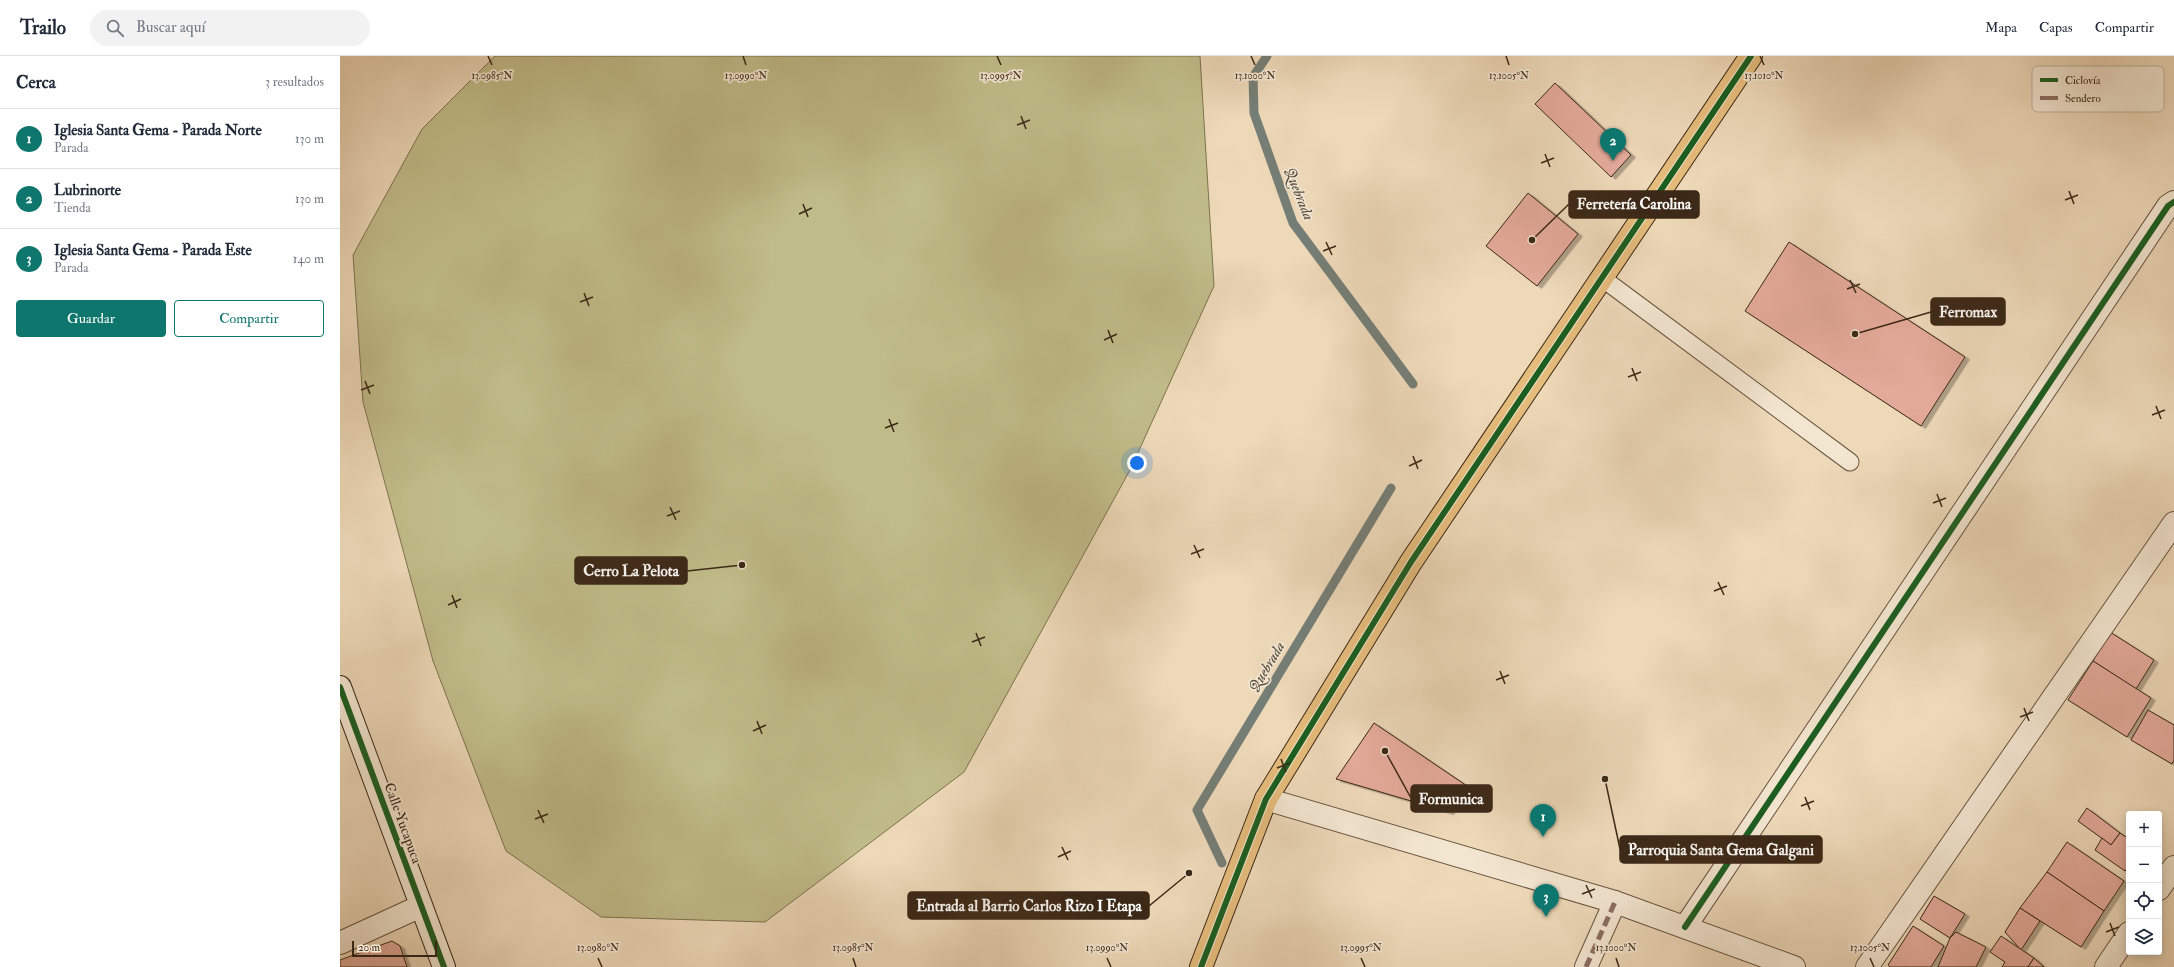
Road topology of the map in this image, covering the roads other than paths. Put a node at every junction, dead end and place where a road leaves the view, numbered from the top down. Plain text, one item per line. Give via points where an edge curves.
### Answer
1 (1751, 56) edge
2 (2174, 202) edge
3 (1602, 278) junction
4 (1850, 462) dead end
5 (2174, 523) edge
6 (340, 687) edge
7 (1266, 800) junction
8 (2174, 867) edge
9 (2162, 885) edge
10 (1615, 902) junction
11 (421, 906) junction
12 (1685, 927) junction
13 (2126, 937) edge
14 (340, 943) edge
15 (444, 967) edge
16 (1202, 967) edge
17 (1586, 967) edge
18 (1794, 967) edge
19 (1867, 967) edge
20 (2106, 967) edge

1 - 3 main road
2 - 12 street via 2168,206
3 - 4 lane
3 - 7 main road via 1411,562
5 - 19 street
6 - 11 street, Calle Yucapuca
7 - 10 street
7 - 16 main road
8 - 9 street
10 - 12 street
10 - 17 street
11 - 14 street
11 - 15 street, Calle Yucapuca
12 - 18 street
13 - 20 street

